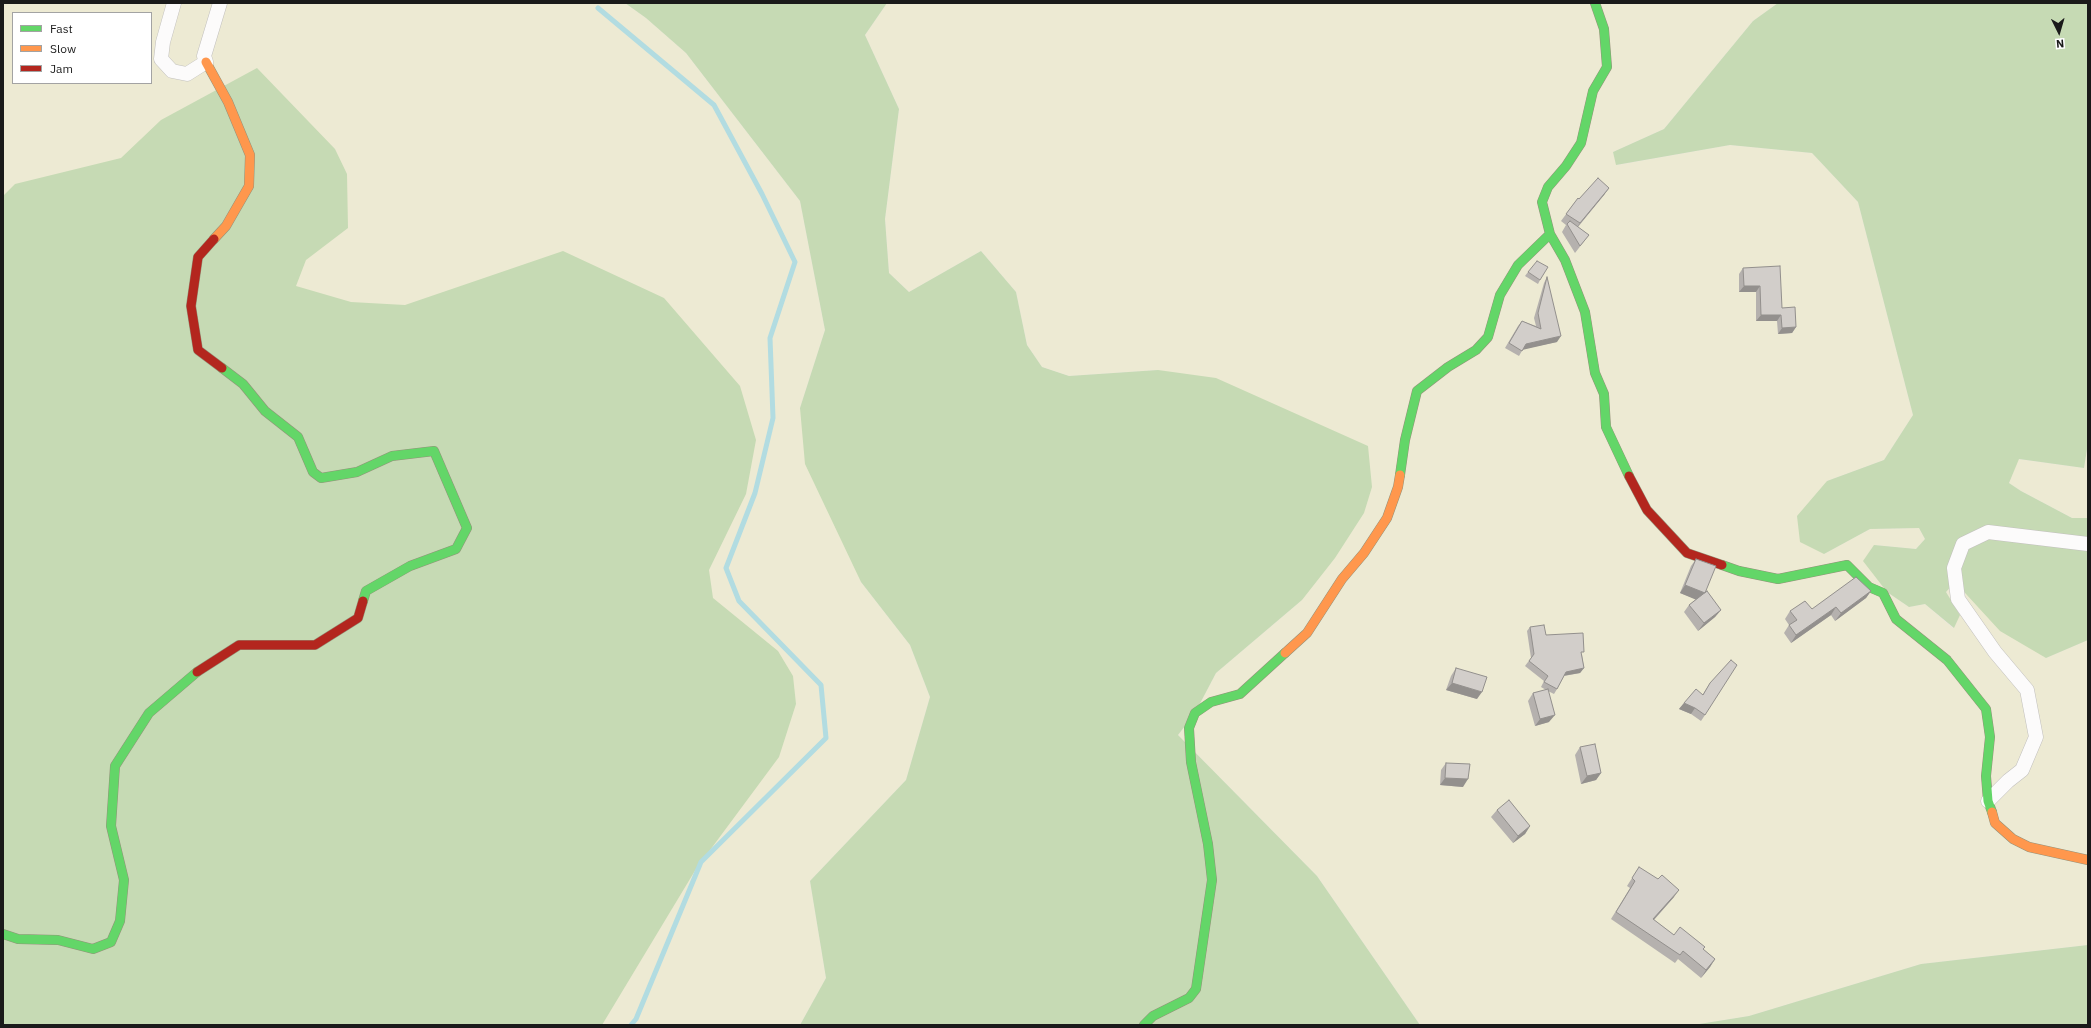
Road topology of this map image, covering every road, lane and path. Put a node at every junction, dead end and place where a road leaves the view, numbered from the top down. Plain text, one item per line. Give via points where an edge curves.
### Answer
1 (174, 3) edge
2 (220, 3) edge
3 (1595, 3) edge
4 (206, 62) junction
5 (1550, 234) junction
6 (2088, 544) edge
7 (1988, 801) junction
8 (2088, 860) edge
9 (3, 934) edge
10 (1144, 1025) edge

1 - 4 street via 162,42 161,59 172,71 188,74
2 - 4 street via 204,56
3 - 5 street via 1604,29 1607,67 1594,91 1581,144 1548,187 1542,202
4 - 9 street via 228,102 250,155 249,186 226,226 198,257 191,306 198,350 243,384 265,411 298,437 313,472 321,478 357,472 392,456 434,451 467,528 456,549 410,566 366,591 358,618 315,645 239,645 200,669 149,713 115,766 111,826 124,880 120,921 111,942 93,949 58,940 18,940
5 - 7 street via 1565,260 1585,312 1594,373 1604,394 1606,427 1647,510 1687,553 1739,571 1778,579 1847,565 1869,587 1883,593 1896,619 1947,660 1986,709 1990,737 1986,776
5 - 10 street via 1518,265 1500,295 1488,337 1476,350 1448,367 1417,391 1405,440 1398,487 1387,518 1364,553 1342,579 1307,633 1240,694 1211,702 1196,713 1189,728 1191,762 1208,844 1212,880 1196,989 1189,998 1153,1016
6 - 7 street via 1988,532 1963,544 1954,568 1958,599 1995,652 2027,690 2036,737 2022,770
7 - 8 street via 1995,823 2012,839 2029,847

